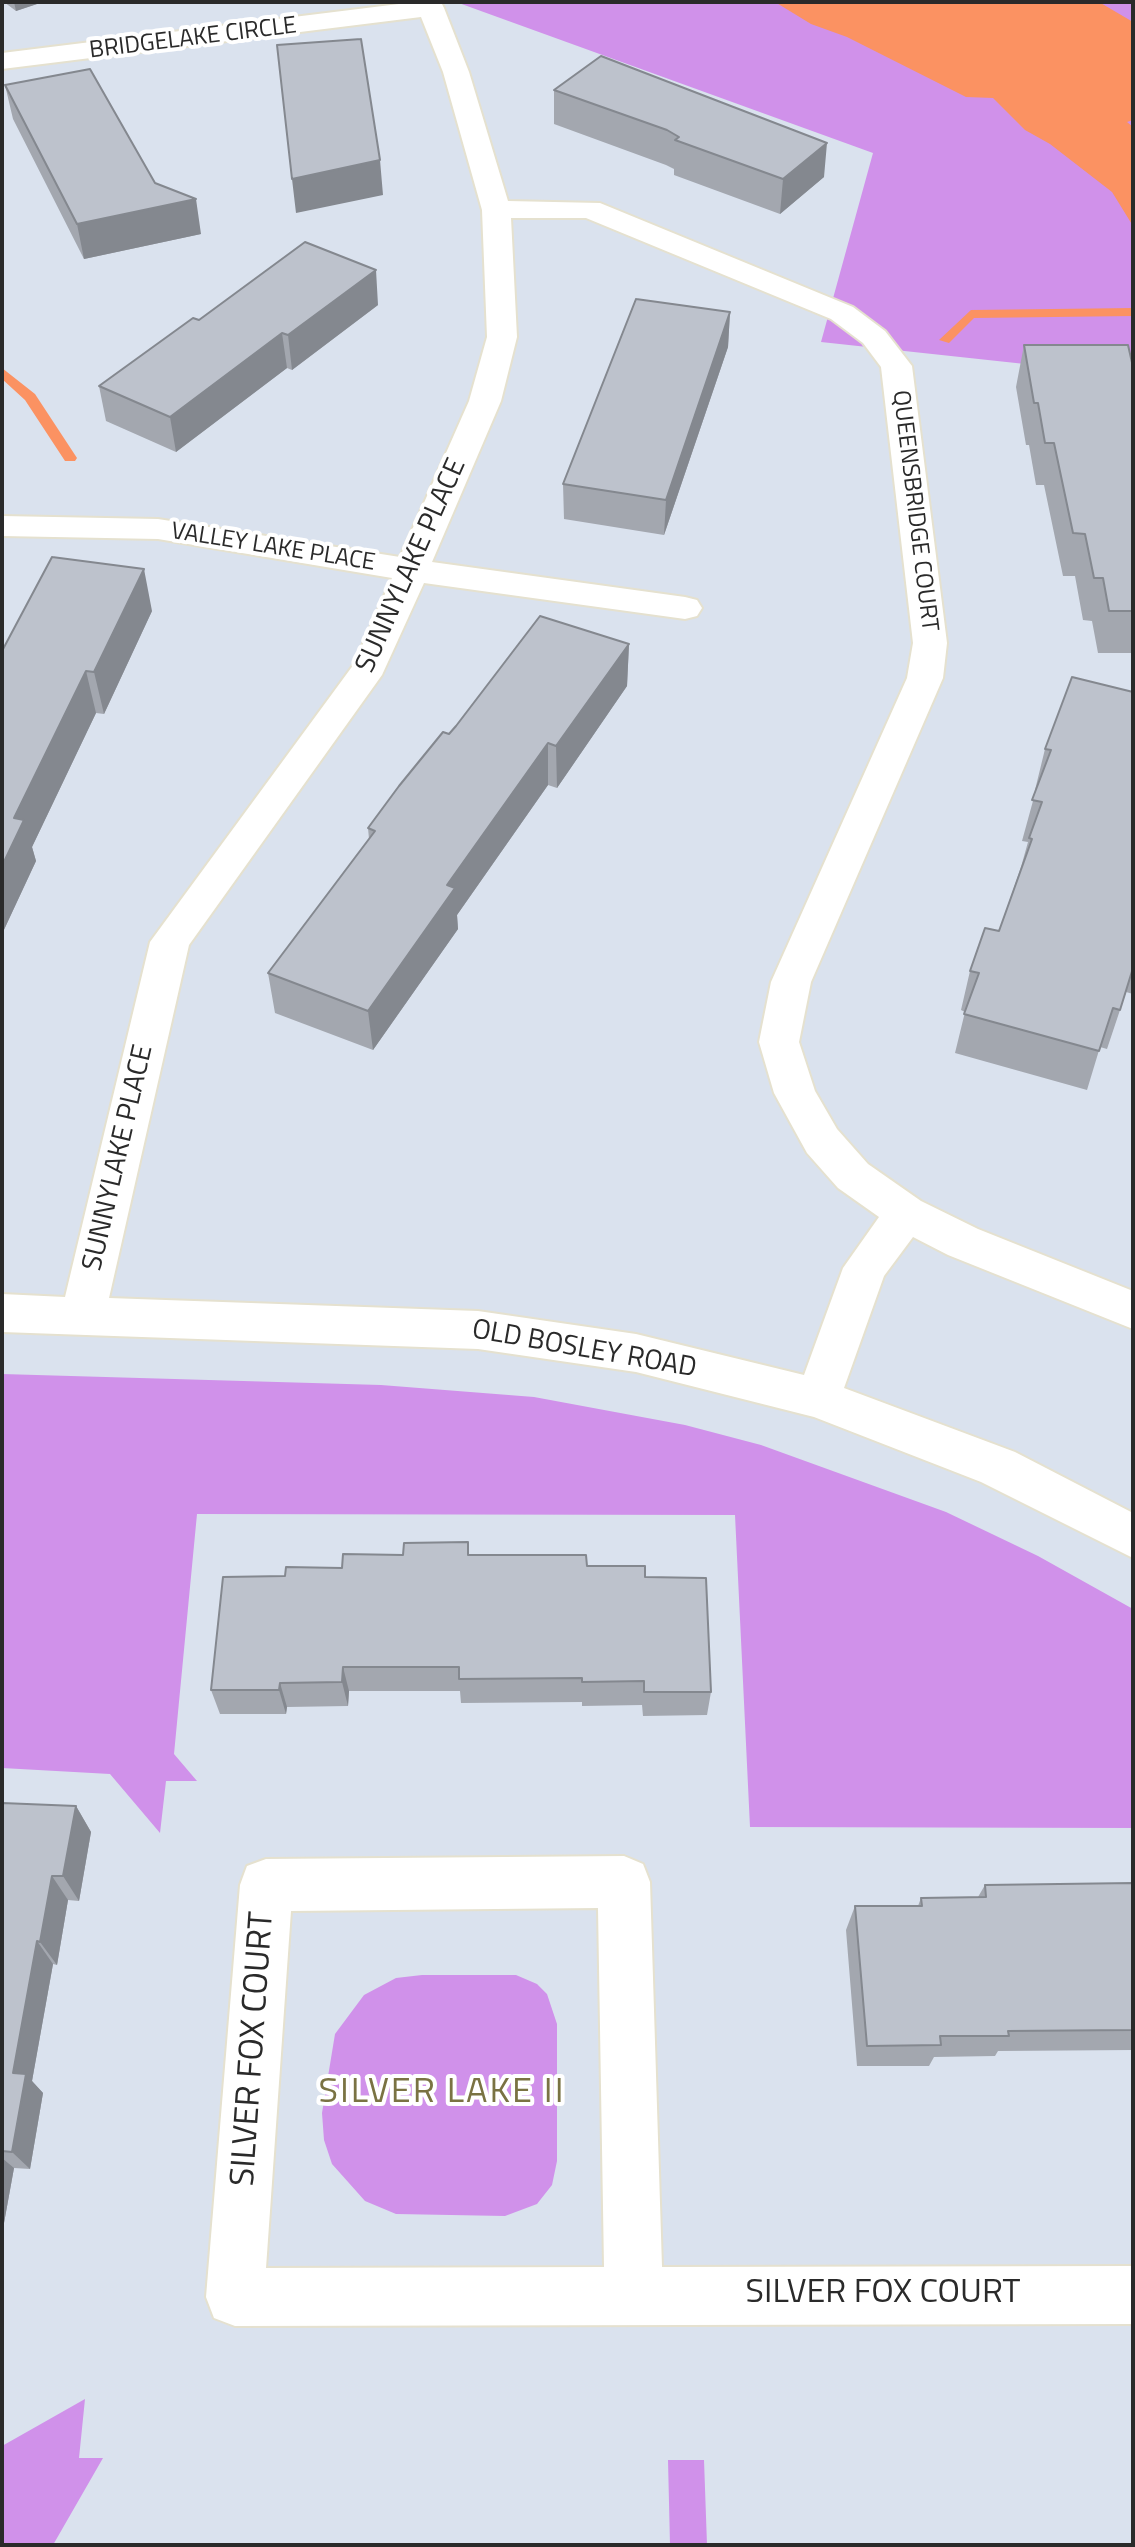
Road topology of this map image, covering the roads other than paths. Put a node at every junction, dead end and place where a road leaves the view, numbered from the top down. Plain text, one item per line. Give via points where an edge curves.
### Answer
1 (430, 5) edge
2 (2, 61) edge
3 (496, 210) junction
4 (2, 526) edge
5 (411, 570) junction
6 (685, 608) dead end
7 (906, 1213) junction
8 (1133, 1310) edge
9 (2, 1313) edge
10 (83, 1315) junction
11 (818, 1398) junction
12 (1133, 1537) edge
13 (634, 2294) junction
14 (1133, 2295) edge

1 - 2 street, BRIDGELAKE CIRCLE
1 - 3 street, SUNNYLAKE PLACE via 456,72
3 - 5 street, SUNNYLAKE PLACE via 502,337 485,401
3 - 7 street, QUEENSBRIDGE COURT via 590,209 842,313 874,337 896,366 930,643 925,678 791,982 779,1042 795,1093 822,1141 853,1176
4 - 5 street, VALLEY LAKE PLACE via 158,529
5 - 6 street, VALLEY LAKE PLACE
5 - 10 street, SUNNYLAKE PLACE via 370,667 170,942
7 - 8 street, QUEENSBRIDGE COURT via 963,1242
7 - 11 street via 865,1268
9 - 10 street, OLD BOSLEY ROAD
10 - 11 street, OLD BOSLEY ROAD via 478,1330 636,1353
11 - 12 street, OLD BOSLEY ROAD via 998,1467
13 - 13 street, SILVER FOX COURT via 235,2297 266,1885 624,1882
13 - 14 street, SILVER FOX COURT

